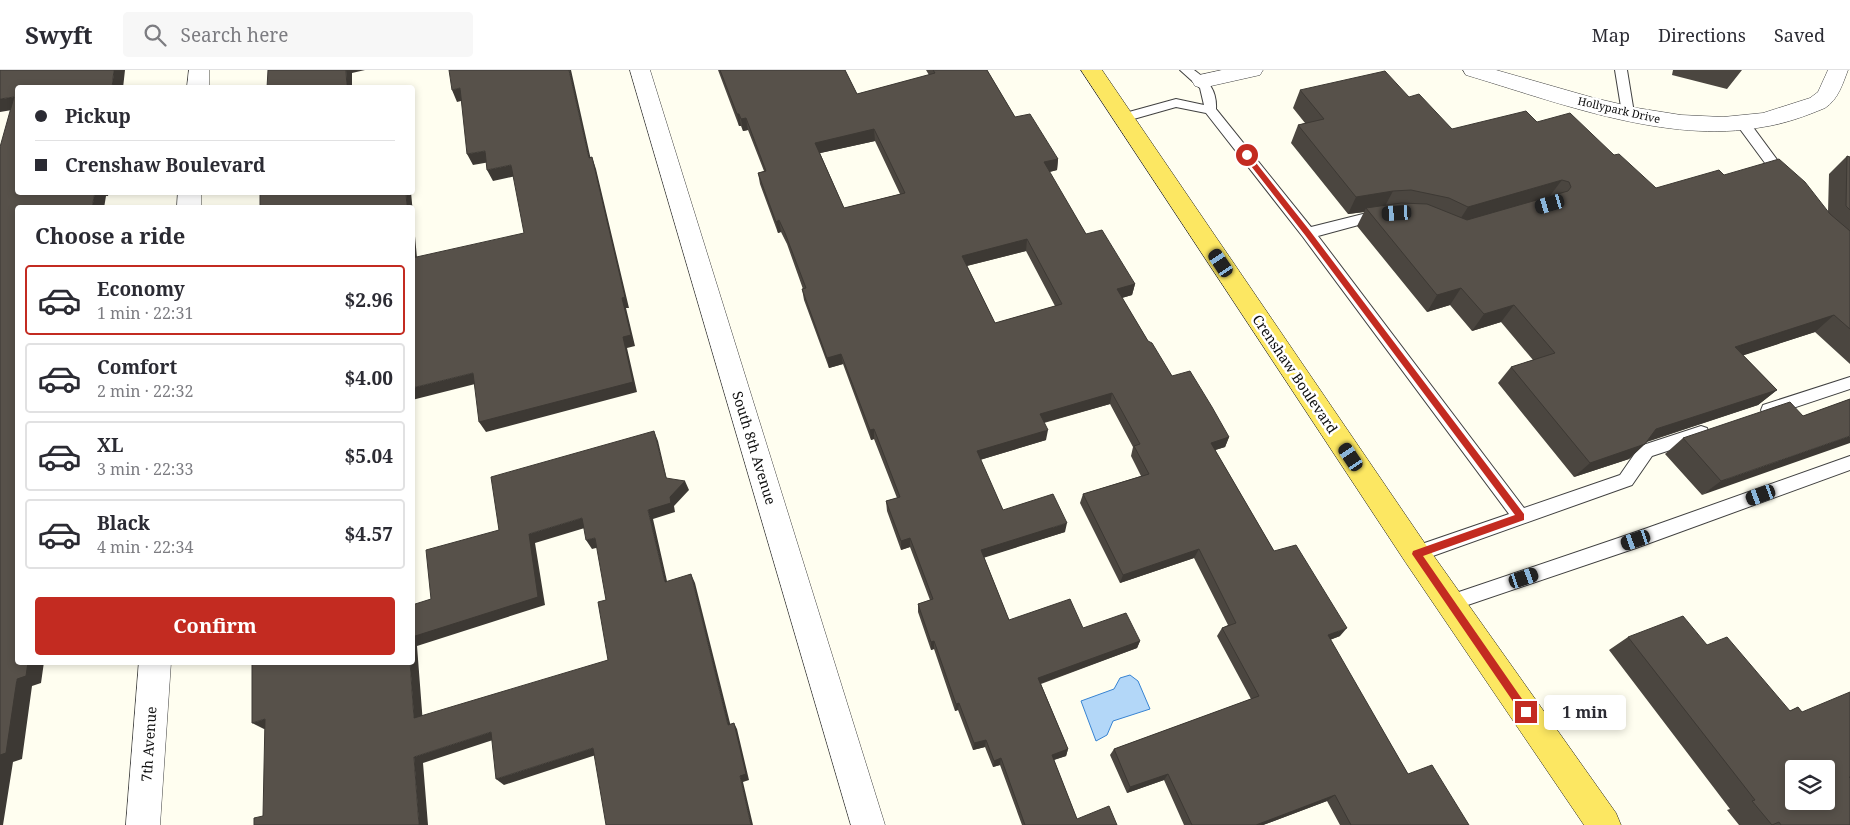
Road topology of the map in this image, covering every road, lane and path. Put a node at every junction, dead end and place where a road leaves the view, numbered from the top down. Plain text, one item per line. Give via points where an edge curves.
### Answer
1 (199, 70) edge
2 (640, 70) edge
3 (1091, 70) edge
4 (1253, 70) edge
5 (1472, 70) edge
6 (1621, 70) edge
7 (1838, 70) edge
8 (1194, 76) edge
9 (198, 85) edge
10 (1210, 110) junction
11 (1628, 113) junction
12 (1123, 118) junction
13 (1742, 122) junction
14 (1795, 194) edge
15 (1397, 213) edge
16 (1308, 233) junction
17 (1850, 383) edge
18 (1757, 414) edge
19 (1720, 426) edge
20 (1850, 463) edge
21 (1521, 517) junction
22 (1416, 554) junction
23 (1450, 602) junction
24 (155, 665) edge
25 (142, 825) edge
26 (868, 825) edge
27 (1604, 825) edge

1 - 9 street
2 - 26 street, South 8th Avenue
3 - 12 main road, Crenshaw Boulevard
4 - 8 street
5 - 11 street, Hollypark Drive
6 - 11 lane
7 - 13 street, Hollypark Drive via 1823,100 1782,117
8 - 10 lane via 1212,96
10 - 12 lane via 1176,103
10 - 16 lane
11 - 13 street, Hollypark Drive via 1657,120 1717,125
12 - 22 main road, Crenshaw Boulevard
13 - 14 lane
15 - 16 lane via 1377,214
16 - 21 lane
17 - 18 lane
19 - 21 lane via 1646,451 1626,480
20 - 23 lane
21 - 22 lane
22 - 23 main road, Crenshaw Boulevard
23 - 27 main road, Crenshaw Boulevard
24 - 25 street, 7th Avenue

